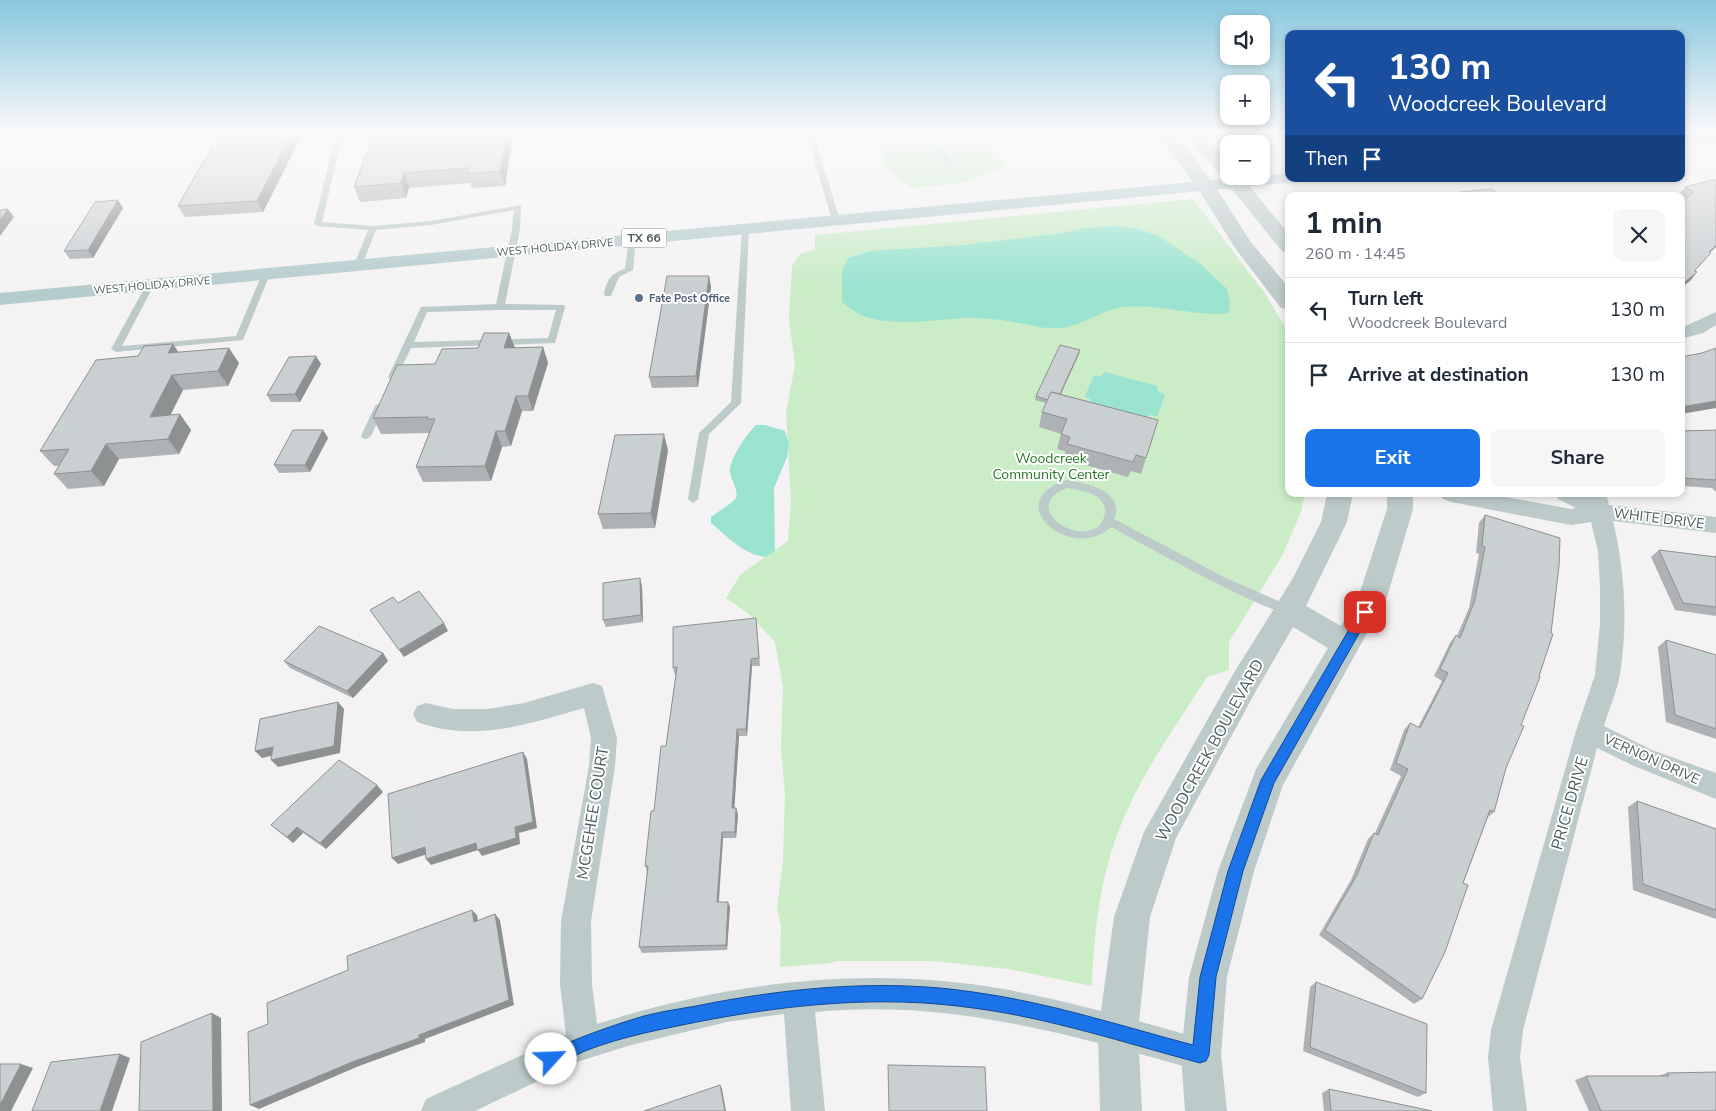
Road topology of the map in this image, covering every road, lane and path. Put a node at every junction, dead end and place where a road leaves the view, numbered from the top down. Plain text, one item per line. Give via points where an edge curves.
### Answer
1 (327, 185) edge
2 (825, 185) edge
3 (1209, 185) edge
4 (1238, 185) edge
5 (1205, 186) junction
6 (836, 220) junction
7 (372, 228) junction
8 (745, 229) junction
9 (632, 240) junction
10 (1285, 242) edge
11 (511, 251) junction
12 (358, 265) junction
13 (266, 274) junction
14 (150, 285) junction
15 (608, 294) dead end
16 (1285, 297) edge
17 (0, 299) edge
18 (500, 307) junction
19 (1716, 317) edge
20 (1685, 333) edge
21 (408, 345) junction
22 (366, 436) dead end
23 (1339, 497) edge
24 (1400, 497) edge
25 (1467, 497) edge
26 (1577, 497) edge
27 (693, 498) dead end
28 (1599, 503) edge
29 (1110, 522) junction
30 (1716, 525) edge
31 (1288, 610) junction
32 (1347, 644) junction
33 (426, 714) dead end
34 (1589, 731) junction
35 (1716, 786) edge
36 (798, 997) junction
37 (1118, 1032) junction
38 (584, 1044) junction
39 (1200, 1055) junction
40 (438, 1111) edge
41 (808, 1111) edge
42 (1120, 1111) edge
43 (1206, 1111) edge
44 (1510, 1111) edge

1 - 7 lane via 318,224
2 - 6 lane
3 - 5 main road, WEST HOLIDAY DRIVE / TX 66
4 - 10 street
5 - 6 main road, WEST HOLIDAY DRIVE / TX 66
5 - 16 street via 1242,244
6 - 8 main road, WEST HOLIDAY DRIVE / TX 66
7 - 11 lane via 431,223 518,207
7 - 12 lane
8 - 9 main road, WEST HOLIDAY DRIVE / TX 66
8 - 27 lane via 736,404 704,433
9 - 11 main road, WEST HOLIDAY DRIVE / TX 66
9 - 15 lane via 629,270 612,278
11 - 12 main road, WEST HOLIDAY DRIVE / TX 66
11 - 18 lane
12 - 13 main road, WEST HOLIDAY DRIVE / TX 66
13 - 14 main road, WEST HOLIDAY DRIVE / TX 66
13 - 14 lane via 240,338 116,349
14 - 17 main road, WEST HOLIDAY DRIVE / TX 66
18 - 21 lane via 424,309
18 - 21 lane via 560,307 552,341
19 - 20 street
21 - 22 lane
23 - 31 street, WOODCREEK BOULEVARD via 1334,522
24 - 32 street via 1400,510 1373,597
25 - 28 street, WHITE DRIVE via 1571,517
26 - 28 street, WHITE DRIVE
28 - 30 street, WHITE DRIVE
28 - 34 street, PRICE DRIVE via 1611,567 1612,624 1607,675
29 - 29 lane via 1111,506 1098,492 1088,487 1077,484 1062,486 1044,498 1042,506 1051,523 1072,533 1095,533
29 - 31 lane via 1205,573
31 - 32 street
31 - 37 street, WOODCREEK BOULEVARD via 1161,832 1132,917
32 - 39 street via 1268,780 1236,871 1208,977
33 - 38 street, MCGEHEE COURT via 452,720 500,719 593,694 604,738 576,921 576,984
34 - 35 street, VERNON DRIVE via 1643,758
34 - 44 street, PRICE DRIVE via 1507,1030 1504,1057
36 - 37 street via 917,994 973,1000 1037,1011
36 - 38 street via 646,1024
36 - 41 street
37 - 39 street
37 - 42 street, WOODCREEK BOULEVARD
38 - 40 street
39 - 43 street

